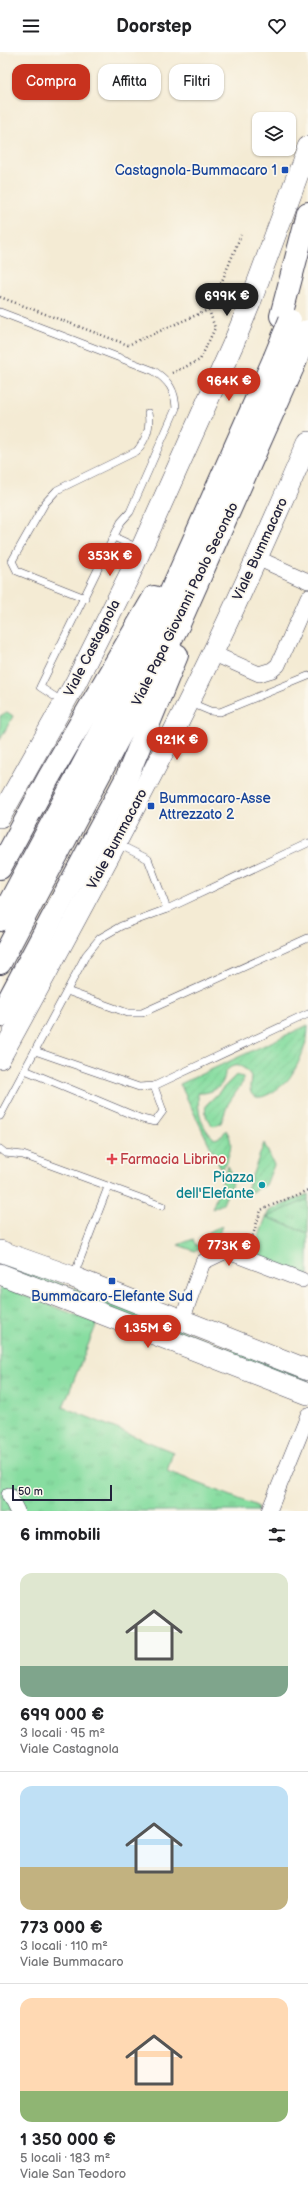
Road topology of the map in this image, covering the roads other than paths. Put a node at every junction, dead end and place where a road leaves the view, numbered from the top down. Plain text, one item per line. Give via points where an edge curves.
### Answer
1 (308, 147) edge
2 (308, 213) edge
3 (308, 280) edge
4 (0, 312) edge
5 (293, 322) edge
6 (288, 362) edge
7 (148, 413) dead end
8 (308, 442) edge
9 (240, 487) junction
10 (212, 502) junction
11 (114, 537) junction
12 (141, 550) junction
13 (257, 558) junction
14 (308, 581) edge
15 (308, 597) edge
16 (85, 598) junction
17 (303, 620) edge
18 (212, 653) junction
19 (308, 676) edge
20 (189, 702) junction
21 (64, 703) junction
22 (0, 818) edge
23 (116, 843) junction
24 (308, 843) edge
25 (0, 868) edge
26 (167, 909) junction
27 (0, 920) edge
28 (308, 938) edge
29 (0, 963) edge
30 (67, 991) junction
31 (308, 1014) edge
32 (0, 1016) edge
33 (35, 1051) junction
34 (0, 1058) edge
35 (25, 1070) junction
36 (154, 1086) junction
37 (0, 1116) edge
38 (0, 1149) edge
39 (108, 1187) junction
40 (162, 1206) dead end
41 (0, 1251) edge
42 (0, 1274) edge
43 (73, 1277) junction
44 (302, 1280) dead end
45 (182, 1320) junction
46 (308, 1370) edge
47 (308, 1394) edge
48 (308, 1415) edge
49 (9, 1495) dead end
50 (17, 1511) edge
51 (270, 1511) edge

1 - 12 main road, Viale Castagnola, bridge via 234,342
2 - 5 main road
3 - 5 main road
4 - 11 lane via 154,371 165,378 171,386 176,398 176,408 130,512
5 - 6 main road, bridge
5 - 6 main road
6 - 9 main road, Viale Papa Giovanni Paolo Secondo via 264,433
6 - 10 main road, Viale Papa Giovanni Paolo Secondo via 230,461
7 - 16 lane via 150,422 146,440 137,451 57,490 45,503 12,561 17,571
8 - 13 main road, Viale Bummacaro
9 - 29 main road, Viale Papa Giovanni Paolo Secondo via 179,624
9 - 32 main road via 126,779
10 - 25 main road via 162,582 49,777
10 - 27 main road, Viale Papa Giovanni Paolo Secondo via 160,616
11 - 12 lane
11 - 16 lane
12 - 21 main road, Viale Castagnola
13 - 14 street
13 - 18 main road, Viale Bummacaro
15 - 17 street
16 - 21 lane via 40,687
17 - 18 street via 278,665 264,673 254,672
18 - 20 main road, Viale Bummacaro
19 - 20 lane via 220,712 210,711
20 - 23 main road, Viale Bummacaro
21 - 22 main road, Viale Castagnola
23 - 26 lane via 148,859
23 - 34 main road, Viale Bummacaro
24 - 26 lane
26 - 30 lane via 121,926 100,938 86,955
28 - 30 lane via 142,1013 128,1013
30 - 33 lane
31 - 36 lane
33 - 35 lane
33 - 36 lane via 139,1087
35 - 36 lane via 155,1122 163,1111
35 - 37 lane
38 - 39 lane via 4,1153 23,1155
39 - 40 lane
39 - 43 lane
41 - 43 main road
42 - 47 main road
43 - 45 main road
44 - 45 street via 226,1251 204,1262
45 - 46 main road
48 - 51 street
49 - 50 street

